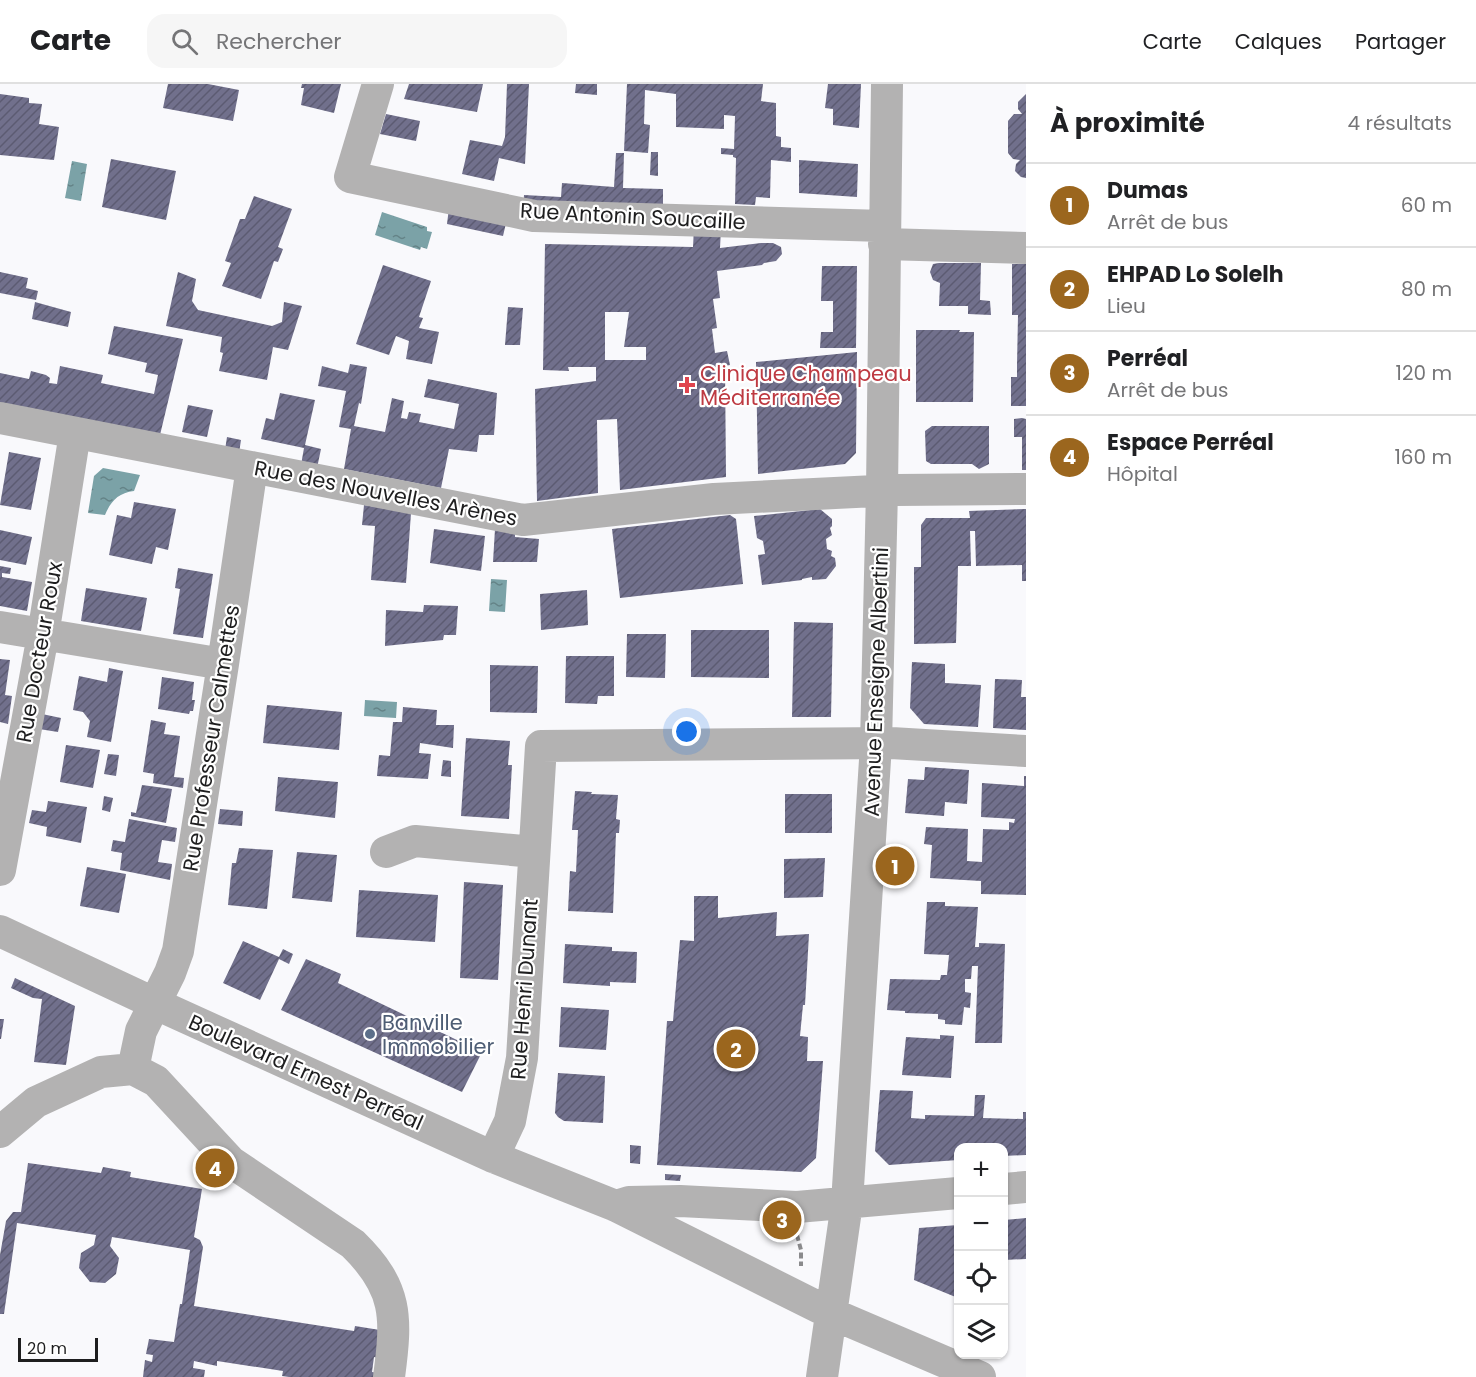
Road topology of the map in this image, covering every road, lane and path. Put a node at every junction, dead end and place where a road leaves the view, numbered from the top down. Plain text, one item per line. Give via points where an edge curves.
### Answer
1 (378, 84) edge
2 (887, 84) edge
3 (884, 235) junction
4 (1026, 248) edge
5 (0, 418) edge
6 (75, 433) junction
7 (252, 467) junction
8 (1026, 489) edge
9 (882, 490) junction
10 (0, 627) edge
11 (43, 635) junction
12 (223, 664) junction
13 (876, 744) junction
14 (1026, 751) edge
15 (386, 852) dead end
16 (534, 852) junction
17 (0, 870) edge
18 (0, 931) edge
19 (156, 1004) junction
20 (133, 1069) junction
21 (0, 1132) edge
22 (493, 1157) junction
23 (1026, 1187) edge
24 (1008, 1189) edge
25 (954, 1193) edge
26 (847, 1203) junction
27 (616, 1206) junction
28 (797, 1207) junction
29 (795, 1296) junction
30 (830, 1313) junction
31 (389, 1377) edge
32 (822, 1377) edge
33 (980, 1377) edge

1 - 3 street, Rue Antonin Soucaille via 350,177 534,216
2 - 3 street, Avenue Enseigne Albertini
3 - 4 street, Rue Antonin Soucaille
3 - 9 street, Avenue Enseigne Albertini
5 - 6 street, Rue des Nouvelles Arènes
6 - 7 street, Rue des Nouvelles Arènes
6 - 11 street, Rue Docteur Roux
7 - 9 street, Rue des Nouvelles Arènes via 523,520 714,499
7 - 12 street, Rue Professeur Calmettes
8 - 9 street, Rue des Nouvelles Arènes
9 - 13 street, Avenue Enseigne Albertini
10 - 11 street
11 - 12 street
11 - 17 street, Rue Docteur Roux
12 - 19 street, Rue Professeur Calmettes via 178,951
13 - 14 street
13 - 16 street, Rue Henri Dunant via 541,746
13 - 26 street, Avenue Enseigne Albertini
15 - 16 street via 415,841
16 - 22 street, Rue Henri Dunant via 522,1058 510,1121
18 - 19 street, Boulevard Ernest Perréal
19 - 20 street, Rue Professeur Calmettes via 141,1031
19 - 22 street, Boulevard Ernest Perréal
20 - 21 street via 101,1072 36,1102
20 - 31 street via 156,1081 231,1162 353,1244 370,1260 384,1281 393,1311
22 - 27 street, Boulevard Ernest Perréal
23 - 24 street
25 - 26 street
26 - 28 street
26 - 30 street, Avenue Enseigne Albertini
27 - 28 street via 680,1201
27 - 29 street, Boulevard Ernest Perréal
28 - 29 path via 801,1266
29 - 30 street, Boulevard Ernest Perréal
30 - 32 street, Avenue Enseigne Albertini
30 - 33 street, Boulevard Ernest Perréal

